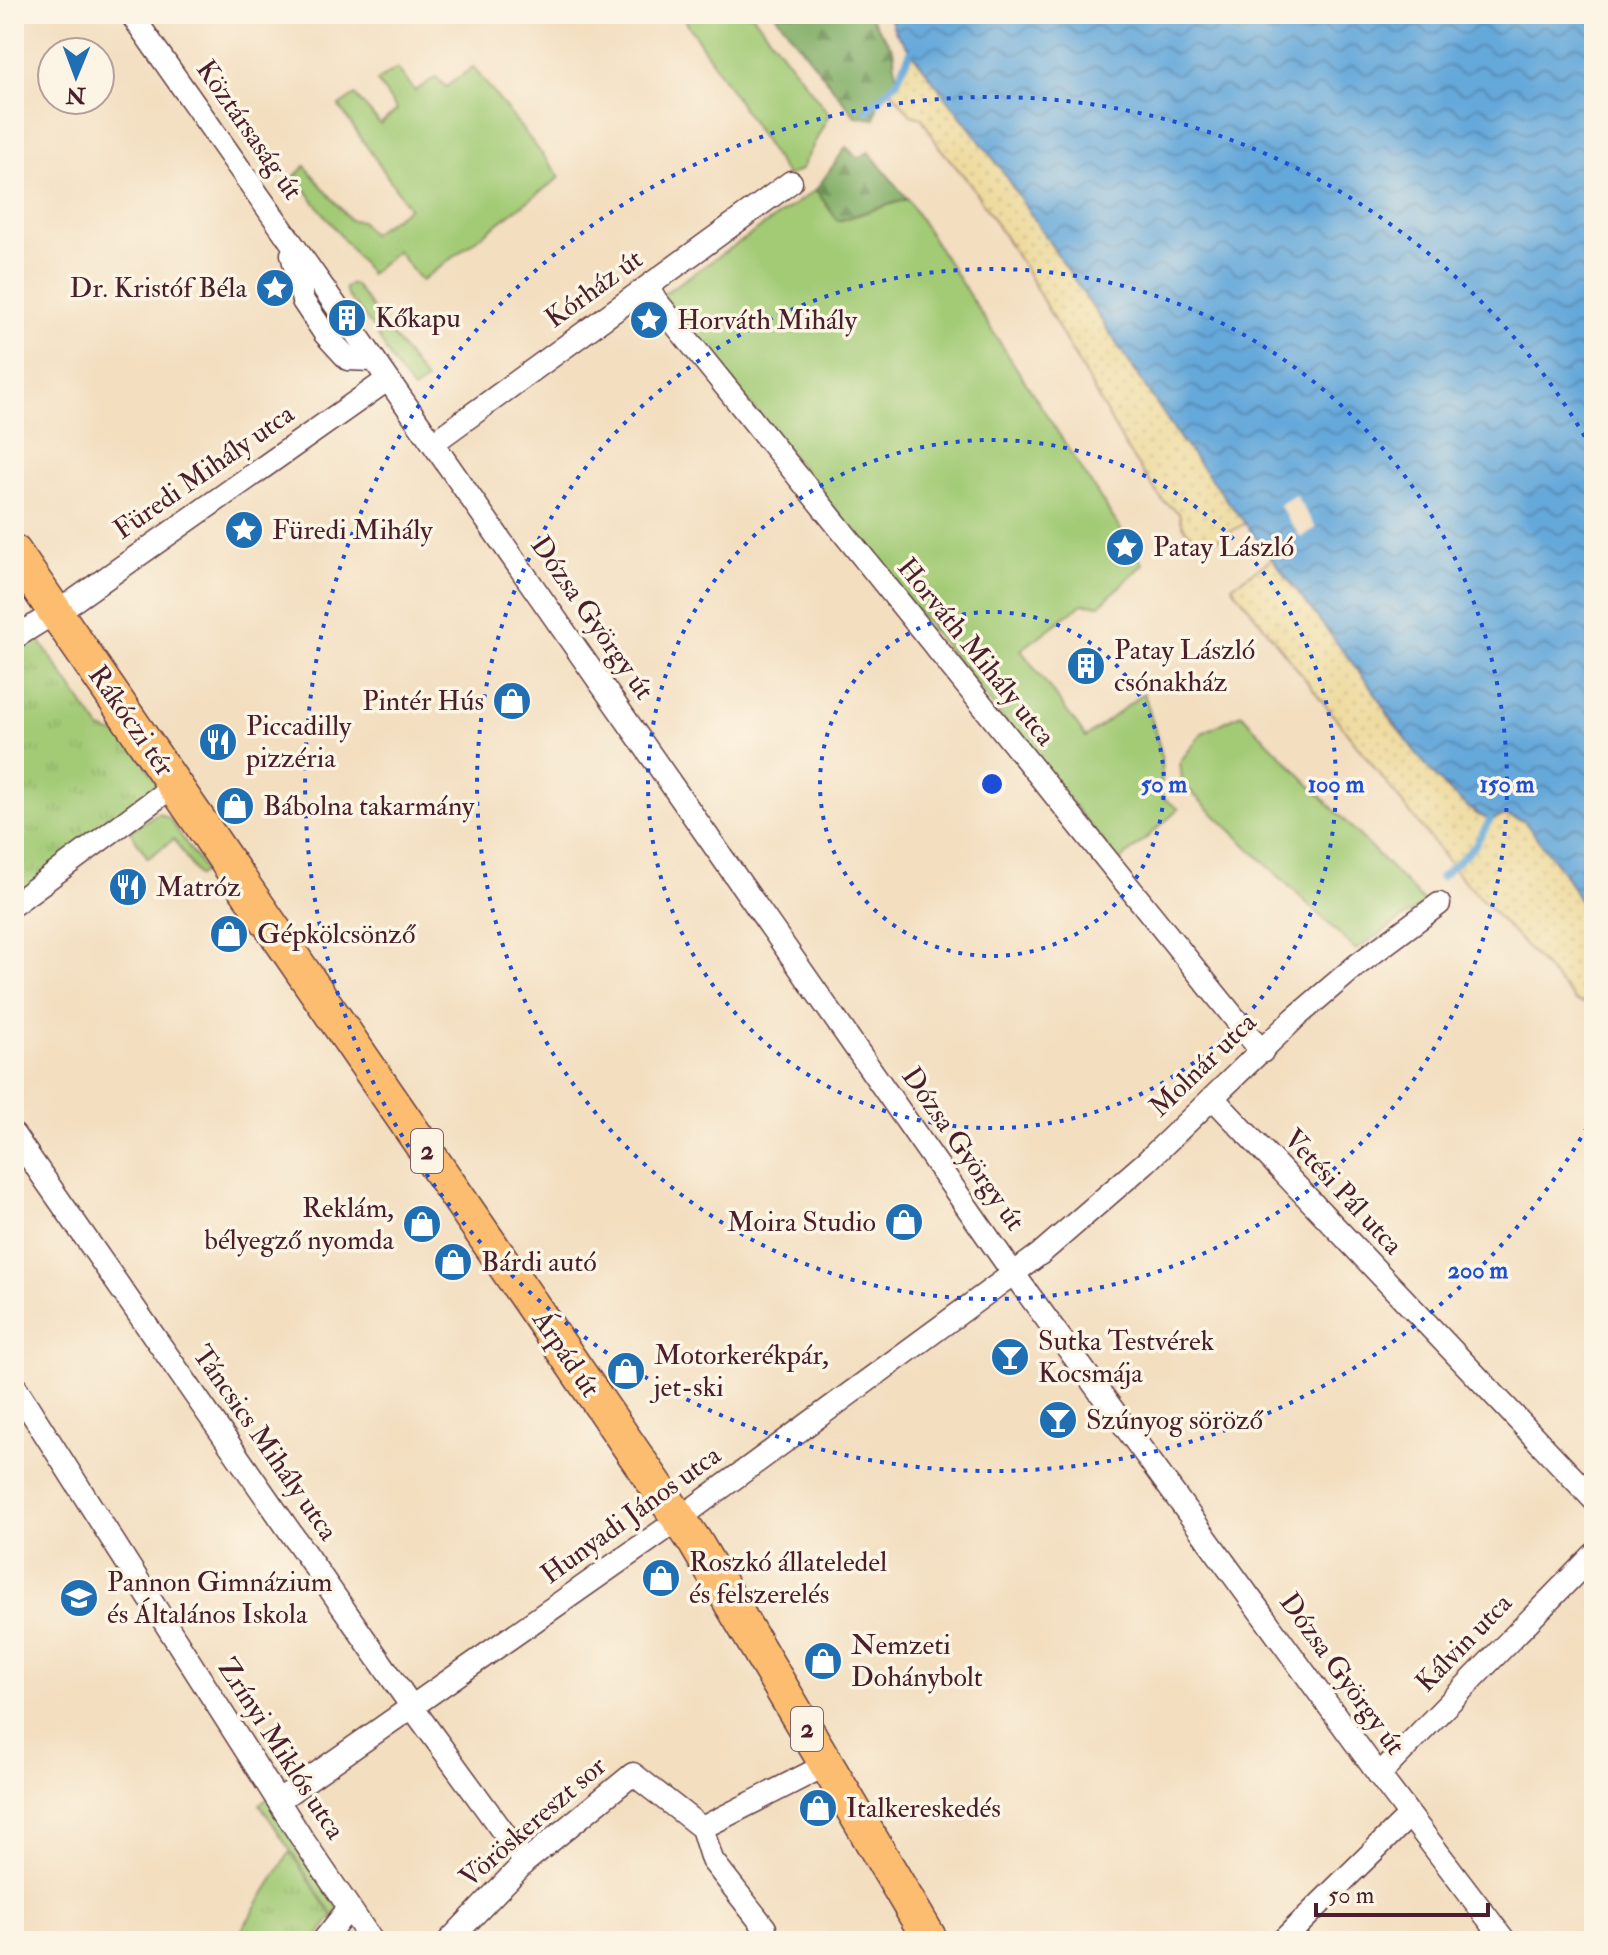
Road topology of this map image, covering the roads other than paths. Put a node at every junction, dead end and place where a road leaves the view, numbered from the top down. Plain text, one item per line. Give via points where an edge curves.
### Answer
1 (131, 14) edge
2 (791, 182) dead end
3 (289, 241) junction
4 (646, 288) junction
5 (373, 360) junction
6 (387, 380) junction
7 (433, 443) junction
8 (14, 552) edge
9 (55, 612) junction
10 (14, 638) edge
11 (176, 784) junction
12 (14, 904) edge
13 (1439, 904) dead end
14 (1262, 1052) junction
15 (1213, 1098) junction
16 (14, 1135) edge
17 (1013, 1273) junction
18 (14, 1385) edge
19 (1594, 1500) edge
20 (679, 1519) junction
21 (1594, 1554) edge
22 (412, 1707) junction
23 (828, 1764) junction
24 (1379, 1775) junction
25 (279, 1800) junction
26 (1409, 1816) junction
27 (702, 1828) junction
28 (525, 1862) junction
29 (349, 1908) junction
30 (765, 1928) dead end
31 (323, 1941) edge
32 (372, 1941) edge
33 (449, 1941) edge
34 (931, 1941) edge
35 (1282, 1941) edge
36 (1505, 1941) edge

1 - 3 street, Köztársaság út
2 - 4 street, Kórház út
3 - 5 street, Köztársaság út
3 - 5 street, Köztársaság út via 303,301 325,334 348,359
4 - 7 street, Kórház út
4 - 14 street, Horváth Mihály utca
5 - 6 street, Köztársaság út
6 - 7 street, Dózsa György út
6 - 9 street, Füredi Mihály utca
7 - 17 street, Dózsa György út
8 - 9 main road, 2
9 - 10 street
9 - 11 main road, Rákóczi tér / 2
11 - 12 street, Rákóczi tér
11 - 20 main road, Árpád út / 2
13 - 14 street, Molnár utca via 1357,965
14 - 15 street, Molnár utca
15 - 17 street, Molnár utca via 1106,1197
15 - 19 street, Vetési Pál utca
16 - 22 street, Táncsics Mihály utca
17 - 20 street, Hunyadi János utca
17 - 24 street, Dózsa György út
18 - 25 street, Zrínyi Miklós utca
20 - 22 street, Hunyadi János utca
20 - 23 main road, Árpád út / 2
21 - 24 street, Kálvin utca
22 - 25 street, Hunyadi János utca
22 - 28 street, Táncsics Mihály utca
23 - 27 street
23 - 34 main road, Árpád út / 2
24 - 26 street, Dózsa György út
25 - 29 street, Zrínyi Miklós utca
26 - 35 street
26 - 36 street, Dózsa György út
27 - 28 street, Vöröskereszt sor via 633,1774
27 - 30 street via 712,1860
28 - 33 street, Vöröskereszt sor
29 - 31 street
29 - 32 street, Zrínyi Miklós utca

